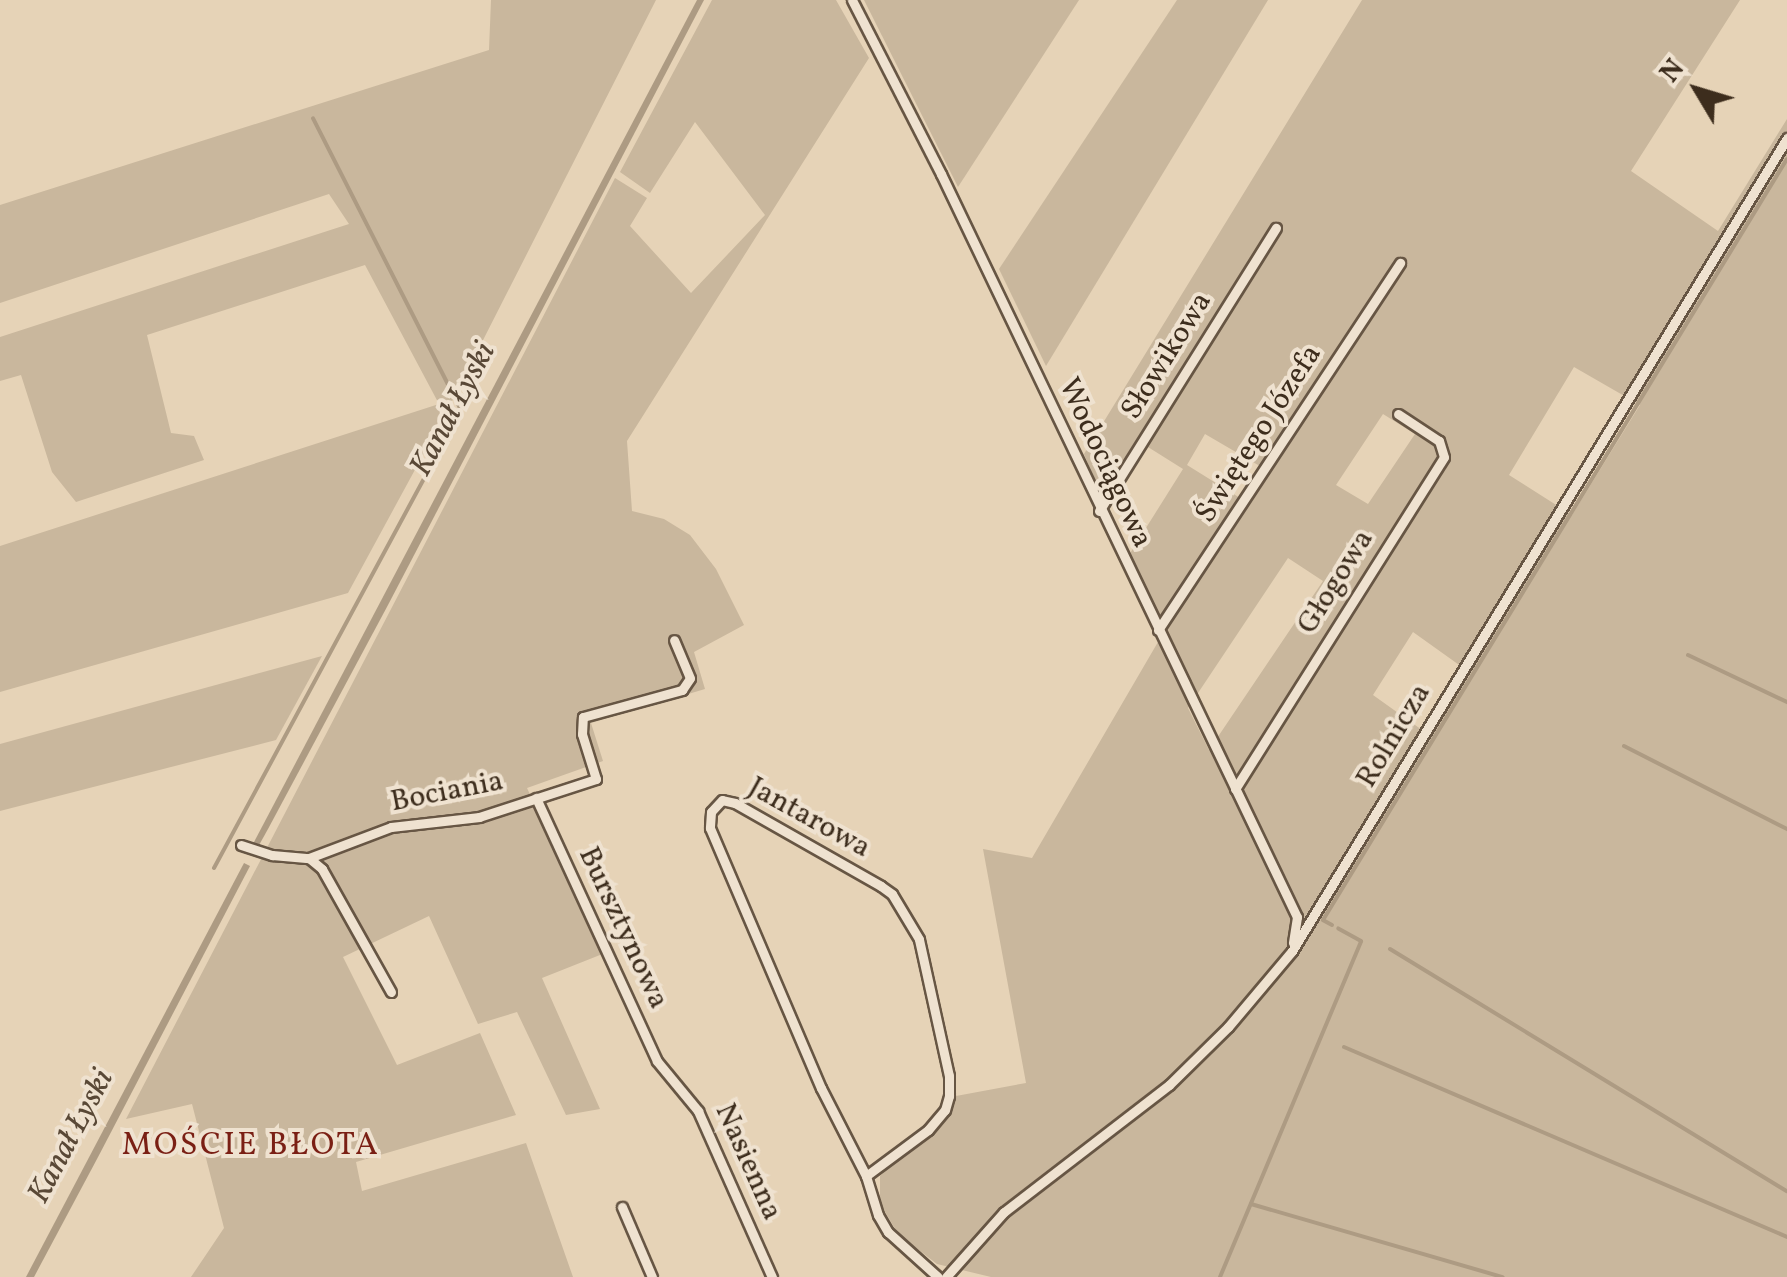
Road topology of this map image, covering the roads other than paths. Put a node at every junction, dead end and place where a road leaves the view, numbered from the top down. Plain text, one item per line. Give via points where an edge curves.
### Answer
1 (852, 0) edge
2 (1787, 138) edge
3 (1276, 228) dead end
4 (1400, 263) dead end
5 (1398, 414) dead end
6 (1099, 511) junction
7 (1158, 630) junction
8 (674, 640) dead end
9 (1235, 788) junction
10 (536, 798) junction
11 (241, 846) dead end
12 (309, 858) junction
13 (1292, 951) junction
14 (391, 992) dead end
15 (667, 1076) joint
16 (866, 1176) junction
17 (622, 1208) dead end
18 (652, 1277) edge
19 (772, 1277) edge
20 (942, 1277) edge

1 - 6 street, Wodociągowa via 942,174
2 - 13 street, Rolnicza
3 - 6 street, Słowikowa
4 - 7 street, Świętego Józefa
5 - 9 street, Głogowa via 1440,441 1444,457
6 - 7 street, Wodociągowa
7 - 9 street, Wodociągowa
8 - 10 street, Bociania via 690,678 682,690 582,717 596,779
9 - 13 street, Wodociągowa via 1297,916
10 - 12 street, Bociania via 479,817 391,826
10 - 15 street, Bursztynowa
11 - 12 street
12 - 14 street via 332,883
13 - 20 street, Rolnicza via 1169,1085 1004,1212
15 - 19 street, Nasienna via 698,1111
16 - 16 street, Jantarowa via 821,1088 710,828 711,812 722,800 881,886 919,938 948,1096 928,1130
16 - 20 street, Jantarowa via 888,1232
17 - 18 street

